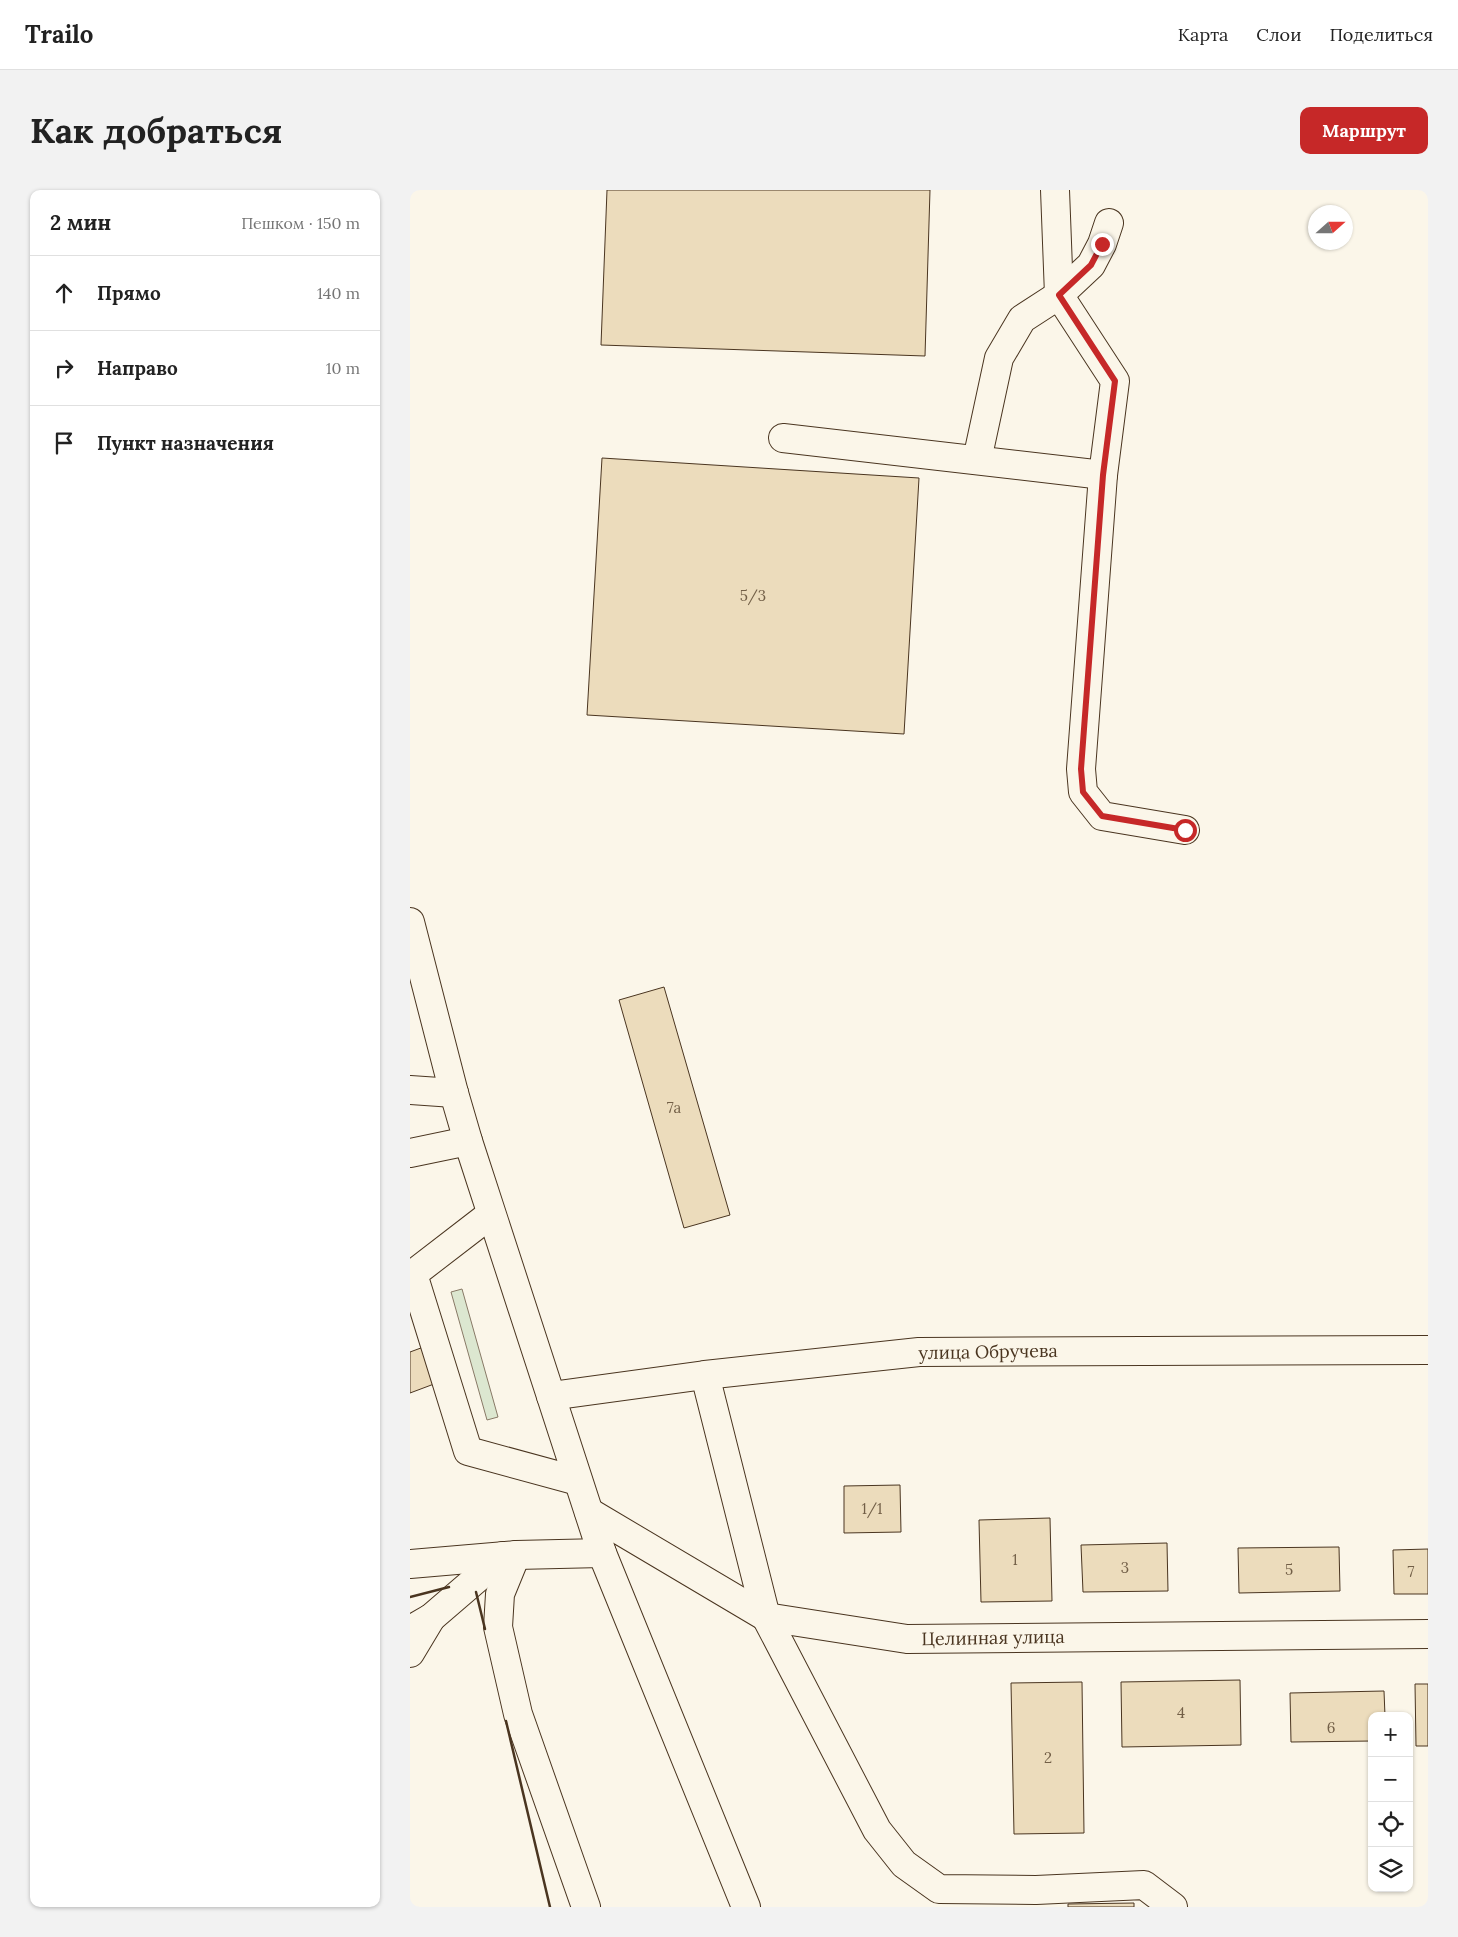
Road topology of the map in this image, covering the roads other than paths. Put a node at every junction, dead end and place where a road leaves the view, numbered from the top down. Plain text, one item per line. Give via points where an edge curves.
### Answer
1 (1055, 190) edge
2 (1109, 223) dead end
3 (1059, 295) junction
4 (783, 438) dead end
5 (977, 460) junction
6 (1103, 475) junction
7 (1185, 830) dead end
8 (410, 922) edge
9 (410, 1090) edge
10 (454, 1093) junction
11 (468, 1141) junction
12 (410, 1154) edge
13 (491, 1214) junction
14 (1428, 1350) edge
15 (706, 1374) junction
16 (551, 1396) junction
17 (578, 1481) junction
18 (589, 1512) junction
19 (602, 1553) junction
20 (510, 1556) junction
21 (410, 1564) edge
22 (766, 1617) junction
23 (420, 1624) edge
24 (1428, 1634) edge
25 (410, 1653) edge
26 (586, 1907) edge
27 (746, 1907) edge
28 (1173, 1907) edge

1 - 3 main road
2 - 3 main road via 1091,265
3 - 5 main road via 1022,319 999,358
3 - 6 main road via 1115,381
4 - 5 main road
5 - 6 main road
6 - 7 main road via 1081,769 1083,792 1102,816
8 - 10 main road
9 - 10 main road
10 - 11 main road
11 - 12 main road
11 - 13 main road
13 - 16 main road
13 - 17 main road via 413,1274 468,1451
14 - 15 main road, улица Обручева via 920,1352
15 - 16 main road, улица Обручева
15 - 22 main road
16 - 17 main road
17 - 18 main road
18 - 19 main road
18 - 22 main road, Целинная улица
19 - 20 main road
19 - 27 main road
20 - 21 main road
20 - 23 main road
20 - 26 main road via 500,1594 498,1627 518,1714
22 - 24 main road, Целинная улица via 907,1639
22 - 28 main road via 877,1830 904,1864 939,1888 1036,1890 1144,1885
23 - 25 main road

